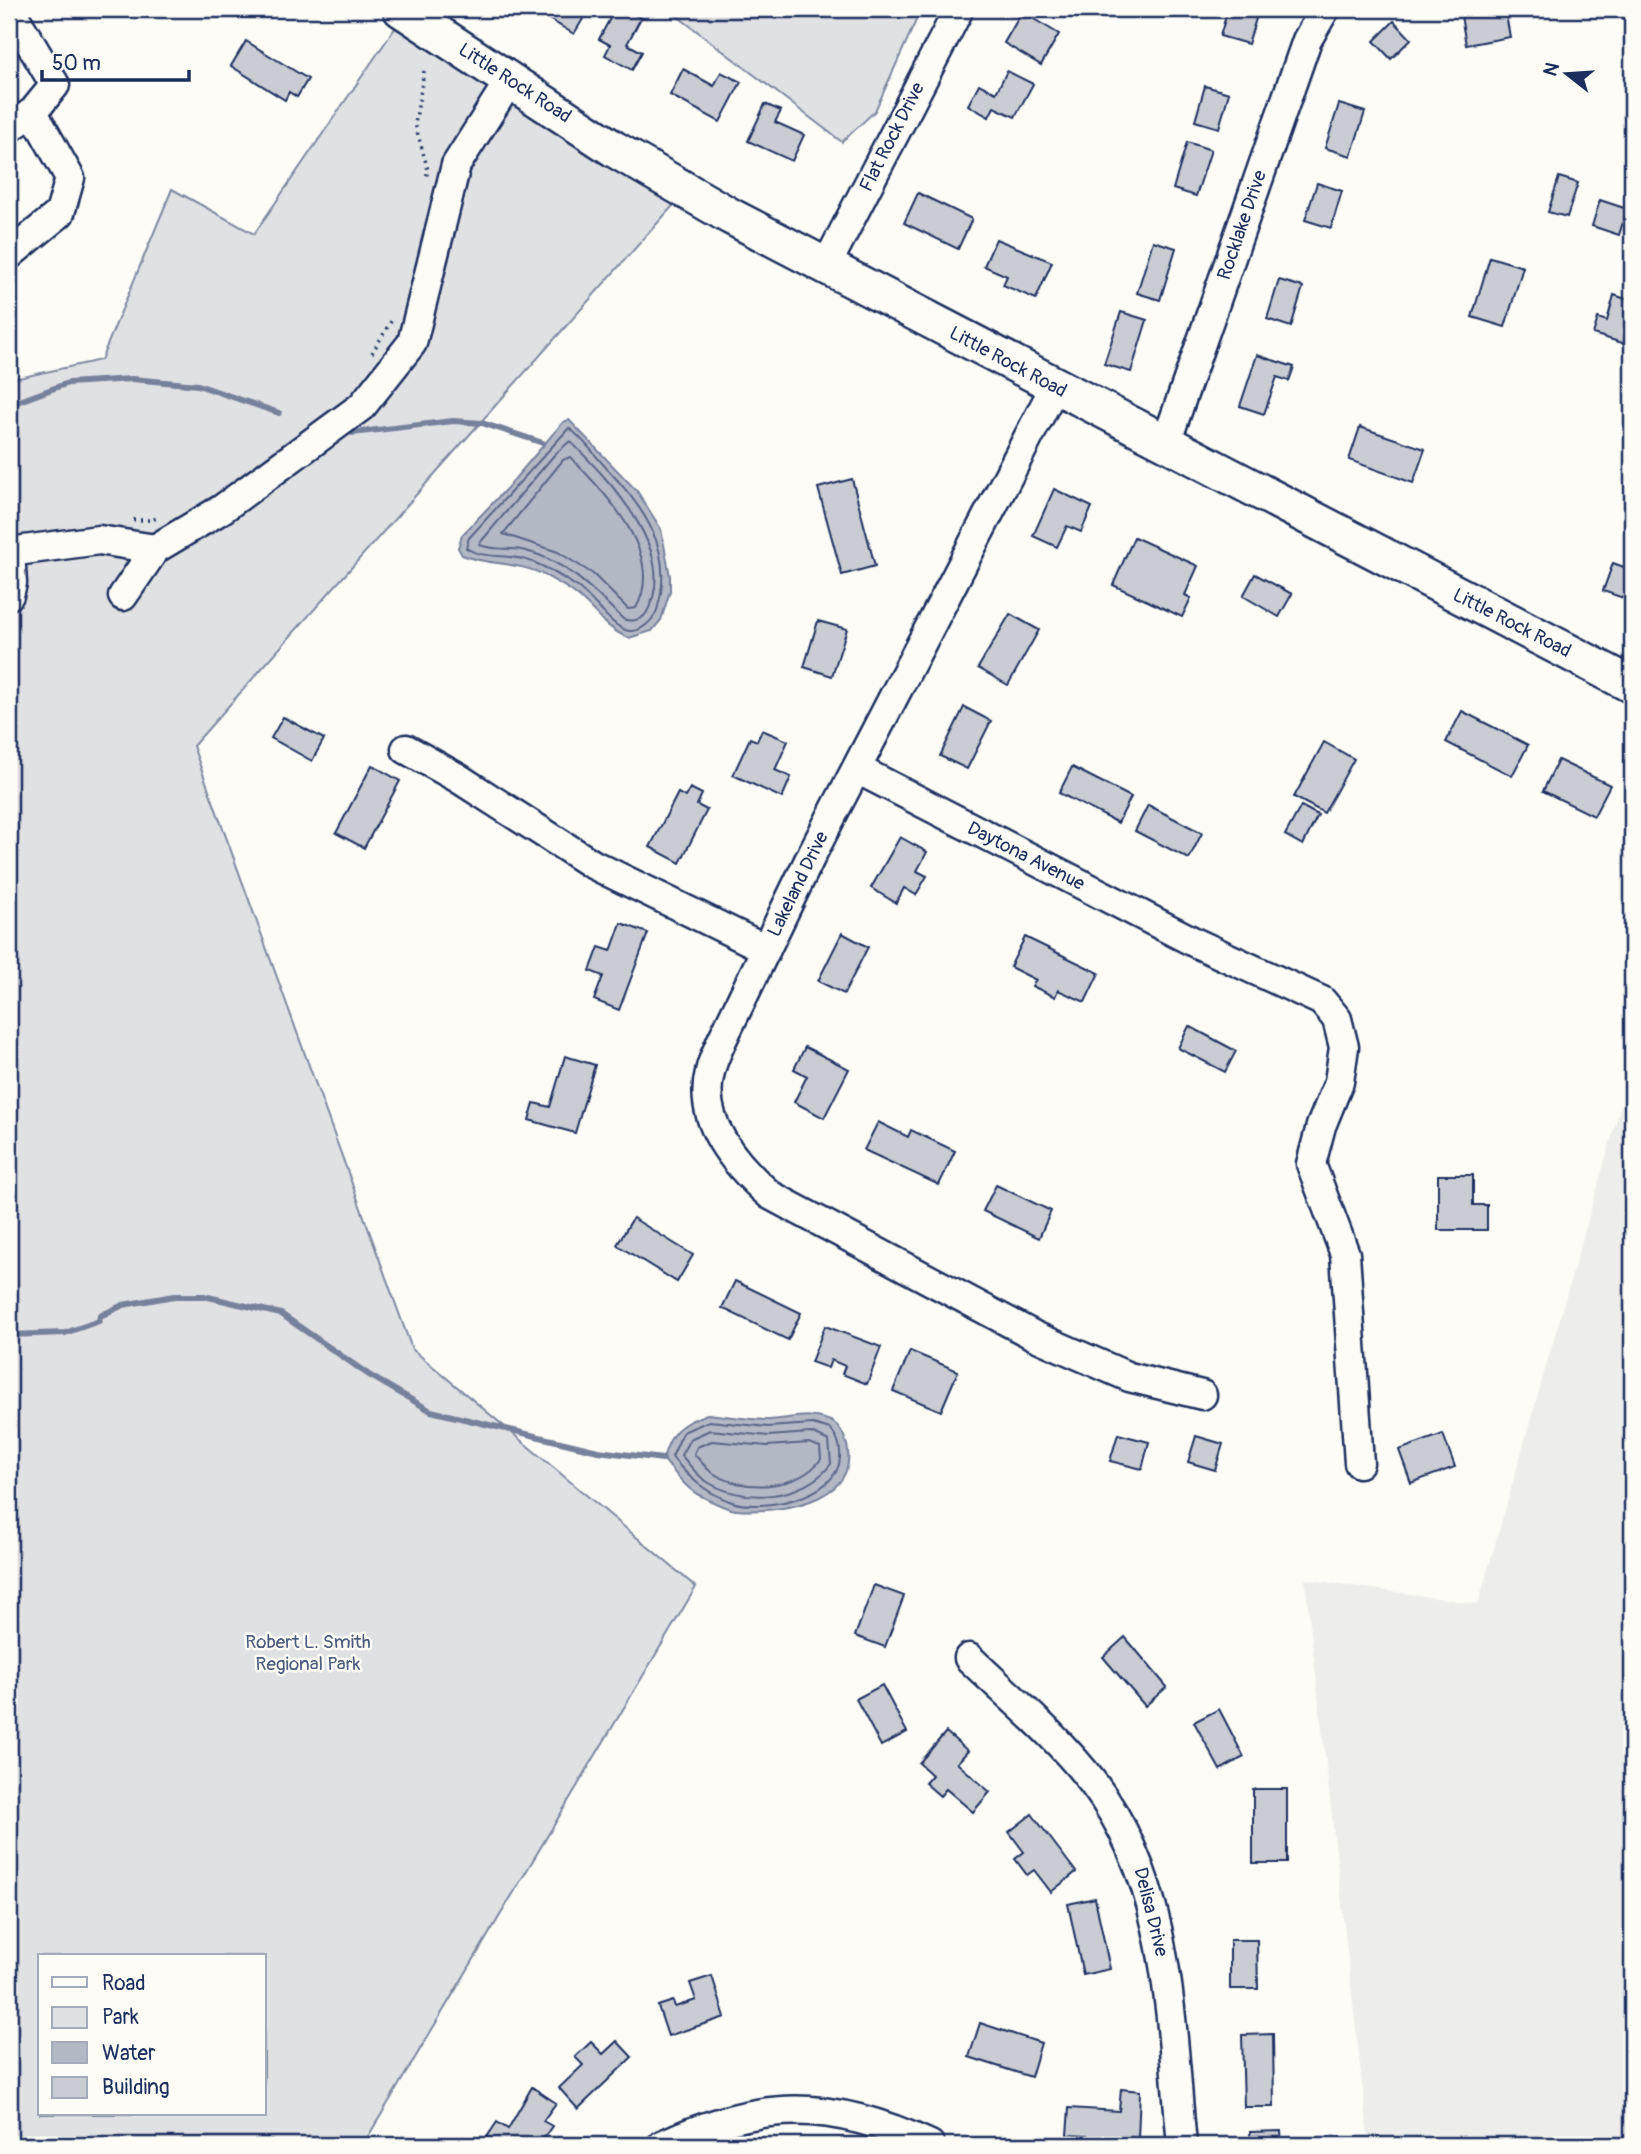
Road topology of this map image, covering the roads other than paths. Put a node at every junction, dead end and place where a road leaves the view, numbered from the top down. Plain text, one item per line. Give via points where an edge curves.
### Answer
1 (10, 9) edge
2 (401, 9) edge
3 (959, 9) edge
4 (1325, 9) edge
5 (510, 80) junction
6 (33, 111) junction
7 (9, 128) edge
8 (9, 255) edge
9 (826, 266) junction
10 (1055, 386) junction
11 (1166, 443) junction
12 (155, 549) junction
13 (9, 552) edge
14 (9, 594) edge
15 (123, 596) dead end
16 (1632, 685) edge
17 (406, 749) dead end
18 (857, 769) junction
19 (766, 949) junction
20 (1202, 1395) dead end
21 (1360, 1463) dead end
22 (969, 1658) dead end
23 (662, 2145) edge
24 (930, 2145) edge
25 (1182, 2145) edge

1 - 6 street via 55,85
2 - 5 main road, Little Rock Road
3 - 9 street, Flat Rock Drive
4 - 11 street, Rocklake Drive via 1307,40
5 - 9 main road, Little Rock Road via 686,191
5 - 12 street via 456,165 412,342 362,406 222,509
6 - 7 street
6 - 8 street via 70,178 60,213
9 - 10 main road, Little Rock Road
10 - 11 main road, Little Rock Road
10 - 18 street, Lakeland Drive
11 - 16 main road, Little Rock Road
12 - 13 street via 99,540
12 - 15 street
13 - 14 street
17 - 19 street via 592,864
18 - 19 street, Lakeland Drive
18 - 21 street, Daytona Avenue via 1196,943 1322,1001 1337,1019 1344,1047 1339,1082 1311,1164 1345,1254
19 - 20 street, Lakeland Drive via 709,1073 710,1107 726,1149 741,1170 771,1195 1035,1336 1129,1377
22 - 25 street, Delisa Drive via 1093,1782 1134,1851 1162,1949
23 - 24 street via 722,2123 786,2108 845,2115 892,2127

